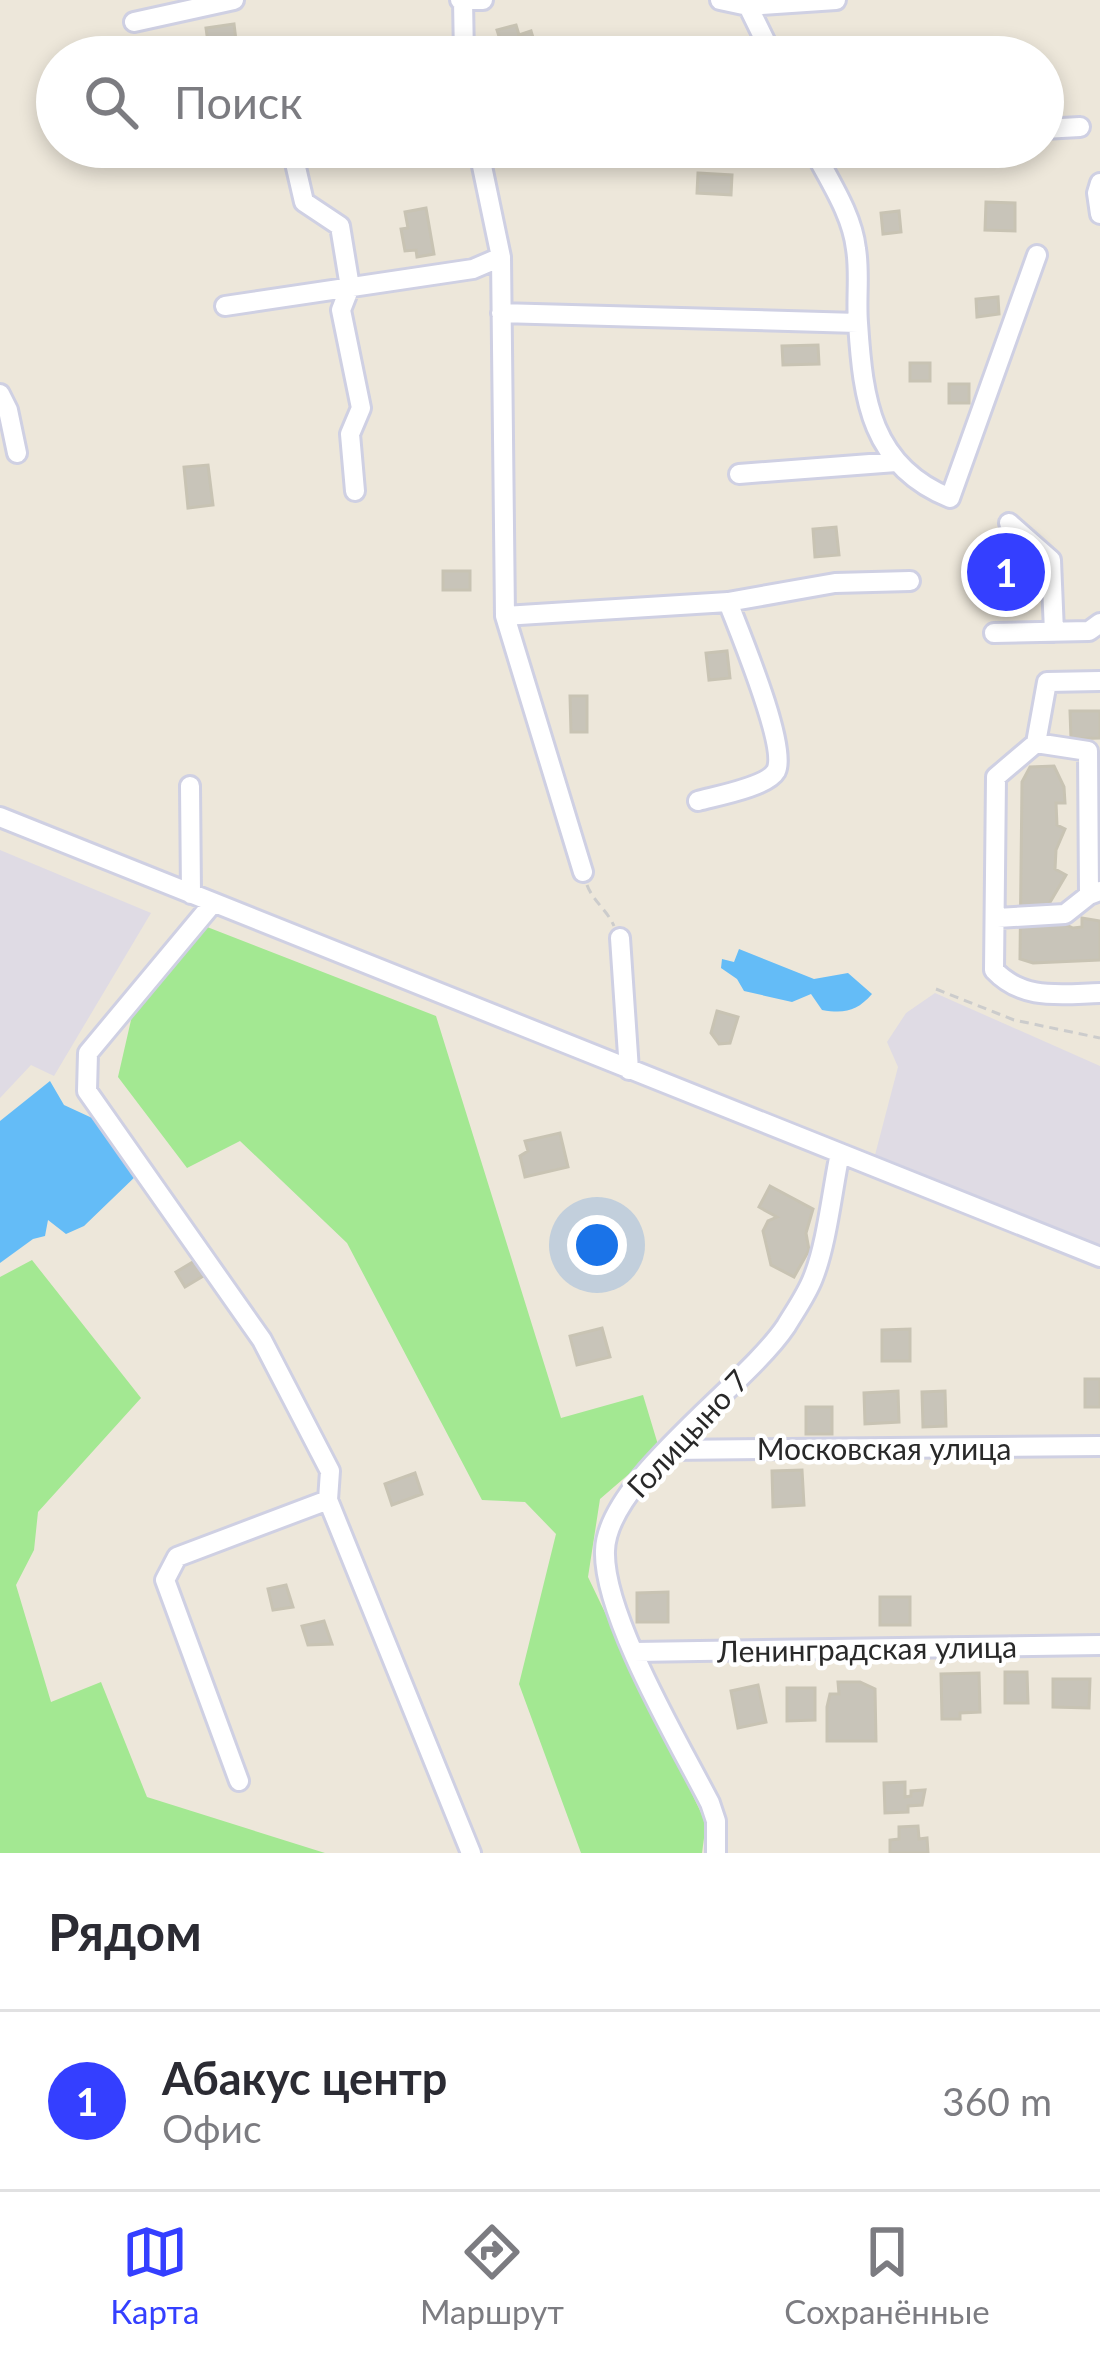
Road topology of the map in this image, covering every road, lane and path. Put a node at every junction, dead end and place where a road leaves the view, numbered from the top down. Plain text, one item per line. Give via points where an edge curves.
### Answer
1 (234, 0) edge
2 (483, 0) edge
3 (720, 0) edge
4 (836, 0) edge
5 (462, 1) edge
6 (748, 6) junction
7 (134, 22) dead end
8 (463, 36) edge
9 (762, 36) edge
10 (1080, 127) dead end
11 (1064, 128) edge
12 (296, 168) edge
13 (482, 168) edge
14 (822, 168) edge
15 (1100, 183) edge
16 (1100, 214) edge
17 (1037, 255) dead end
18 (501, 257) junction
19 (350, 287) junction
20 (225, 306) dead end
21 (501, 313) junction
22 (858, 323) junction
23 (0, 394) edge
24 (17, 453) dead end
25 (896, 462) junction
26 (740, 474) dead end
27 (355, 491) dead end
28 (1009, 523) dead end
29 (910, 581) dead end
30 (728, 602) junction
31 (505, 616) junction
32 (1100, 622) edge
33 (1054, 632) junction
34 (994, 633) dead end
35 (1100, 681) edge
36 (1036, 743) junction
37 (1094, 751) edge
38 (190, 787) dead end
39 (698, 801) dead end
40 (0, 817) edge
41 (583, 872) joint
42 (1095, 893) edge
43 (191, 894) junction
44 (213, 902) junction
45 (997, 918) junction
46 (620, 938) joint
47 (936, 989) dead end
48 (1100, 993) edge
49 (1100, 1038) edge
50 (628, 1070) junction
51 (840, 1153) junction
52 (1100, 1257) edge
53 (1100, 1447) edge
54 (668, 1450) junction
55 (328, 1500) junction
56 (1100, 1645) edge
57 (634, 1652) junction
58 (239, 1781) dead end
59 (471, 1853) edge
60 (716, 1853) edge

1 - 7 street
2 - 5 street
3 - 6 street
4 - 6 street
5 - 8 street
6 - 9 street
10 - 11 street
12 - 19 street via 304,202 340,226
13 - 18 street
14 - 22 street via 856,249
15 - 16 street
17 - 25 street via 950,498 919,485
18 - 19 street via 473,269
18 - 21 street
19 - 20 street
19 - 27 street via 341,310 361,409 350,434
21 - 22 street
21 - 31 street
22 - 25 street via 871,415
23 - 24 street
25 - 26 street
28 - 33 street via 1052,560
29 - 30 street via 835,583
30 - 31 street
30 - 39 street via 764,701 776,771
31 - 41 street
32 - 33 street via 1089,631
33 - 34 street
35 - 36 street via 1047,682
36 - 37 street
36 - 45 street via 996,777
37 - 42 street
38 - 43 street
40 - 43 street
41 - 46 path
42 - 45 street via 1065,914
43 - 44 street
44 - 50 street
44 - 55 street via 88,1053 87,1091 262,1340 330,1472
45 - 48 street via 994,970 1010,987
46 - 50 street
47 - 49 path via 1014,1019
50 - 51 street
51 - 52 street
51 - 54 street, Голицыно 7 via 814,1277 783,1330
53 - 54 street, Московская улица
54 - 57 street, Голицыно 7 via 614,1514 605,1551
55 - 58 street via 177,1557 165,1580
55 - 59 street
56 - 57 street, Ленинградская улица
57 - 60 street, Голицыно 7 via 710,1803

